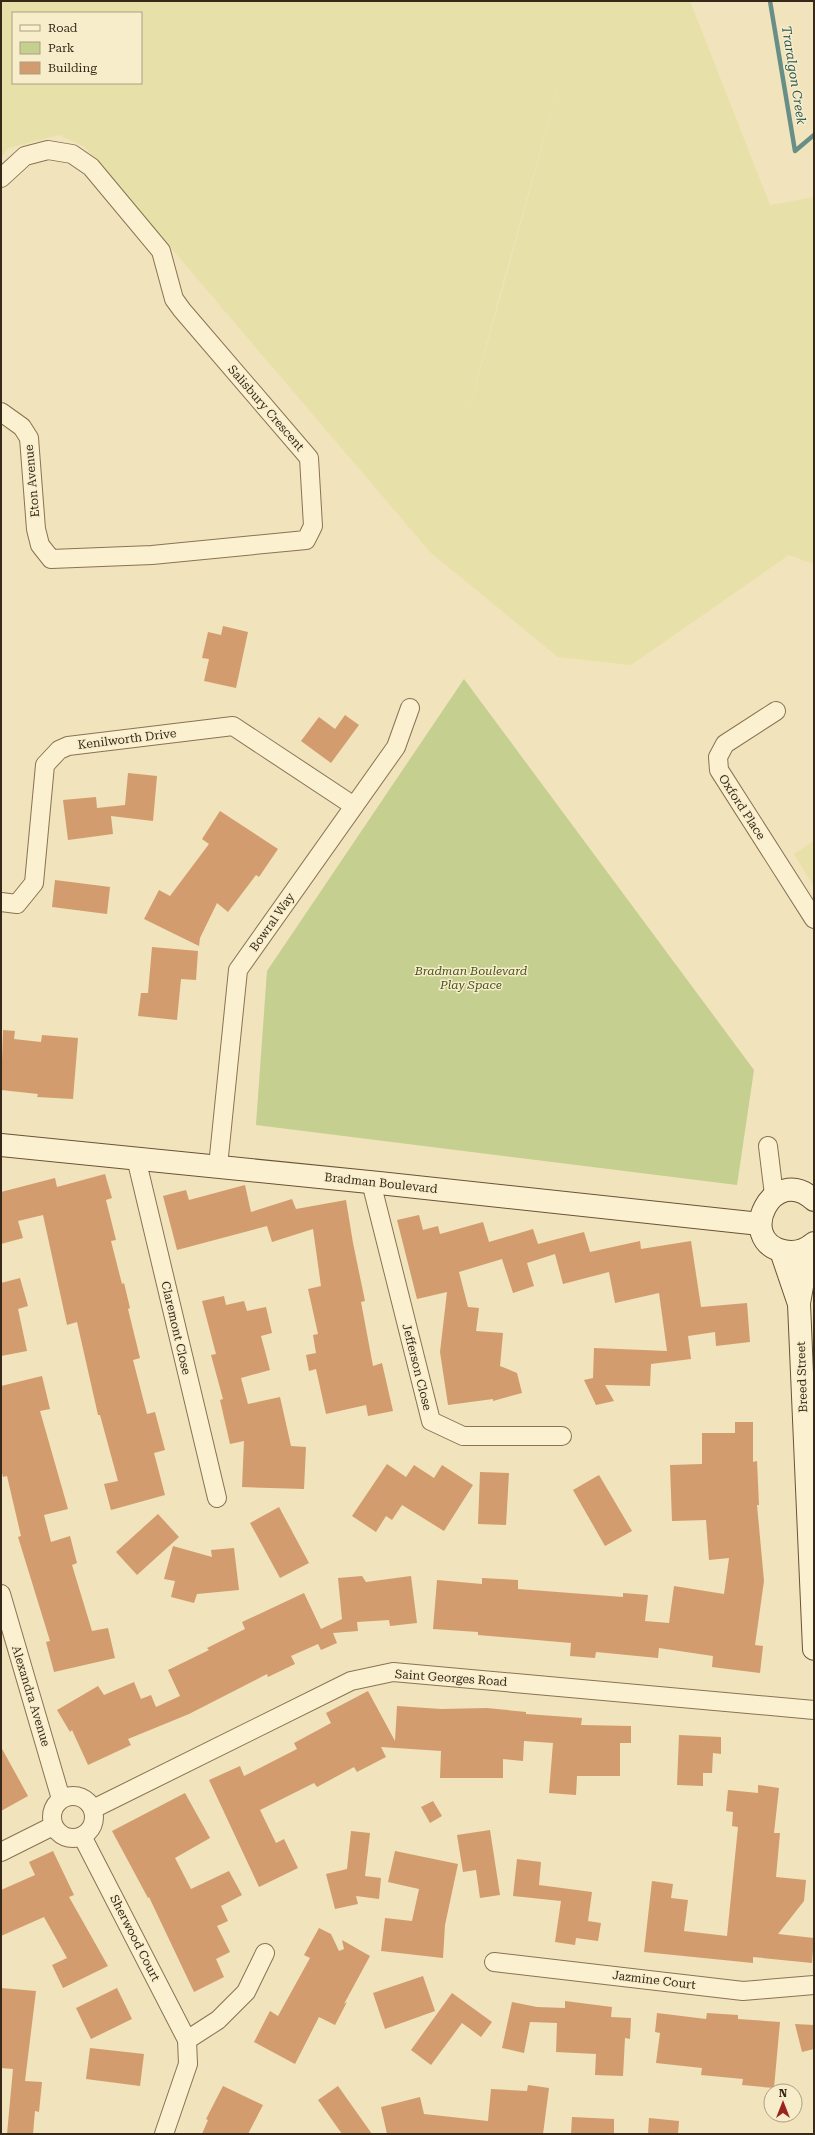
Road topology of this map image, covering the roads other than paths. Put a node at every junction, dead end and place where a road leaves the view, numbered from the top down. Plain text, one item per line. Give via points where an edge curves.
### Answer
1 (1, 178) edge
2 (1, 412) edge
3 (51, 559) joint
4 (410, 708) dead end
5 (776, 710) dead end
6 (354, 806) junction
7 (1, 902) edge
8 (814, 919) edge
9 (1, 1144) edge
10 (768, 1146) dead end
11 (136, 1158) junction
12 (218, 1166) junction
13 (370, 1182) junction
14 (774, 1195) junction
15 (814, 1200) edge
16 (760, 1224) junction
17 (812, 1245) edge
18 (781, 1251) junction
19 (799, 1304) junction
20 (562, 1436) dead end
21 (217, 1498) dead end
22 (1, 1594) edge
23 (4, 1618) edge
24 (814, 1649) edge
25 (814, 1710) edge
26 (61, 1798) junction
27 (93, 1809) junction
28 (53, 1826) junction
29 (82, 1836) junction
30 (1, 1852) edge
31 (265, 1953) dead end
32 (494, 1962) dead end
33 (814, 1986) edge
34 (187, 2040) junction
35 (164, 2134) edge

1 - 3 street, Salisbury Crescent via 24,156 48,150 72,154 90,167 161,252 174,299 182,310 309,458 313,526 306,540 152,555
2 - 3 street, Eton Avenue via 22,427 29,438 36,529 40,545
4 - 6 street, Bowral Way via 396,747
5 - 8 street, Oxford Place via 725,744 718,757 719,770
6 - 7 street, Kenilworth Drive via 233,726 68,746 60,750 45,765 34,882 17,904
6 - 12 street, Bowral Way via 238,970
9 - 11 street, Bradman Boulevard
10 - 14 street
11 - 12 street, Bradman Boulevard
11 - 21 street, Claremont Close
12 - 13 street, Bradman Boulevard
13 - 16 street, Bradman Boulevard
13 - 20 street, Jefferson Close via 431,1421 463,1436
14 - 15 street via 792,1190
14 - 16 street via 763,1208
16 - 18 street via 767,1240
17 - 18 street via 800,1251
17 - 19 street
18 - 19 street, Breed Street
19 - 24 street, Breed Street
22 - 23 street, Alexandra Avenue
23 - 26 street, Alexandra Avenue
25 - 27 street, Saint Georges Road via 393,1672 352,1681
26 - 27 street via 76,1795 89,1803
26 - 28 street via 52,1811
27 - 29 street via 93,1825
28 - 29 street via 63,1836
28 - 30 street
29 - 34 street, Sherwood Court
31 - 34 street via 246,1992 218,2020
32 - 33 street, Jazmine Court via 743,1991
34 - 35 street, Sherwood Court via 188,2064

